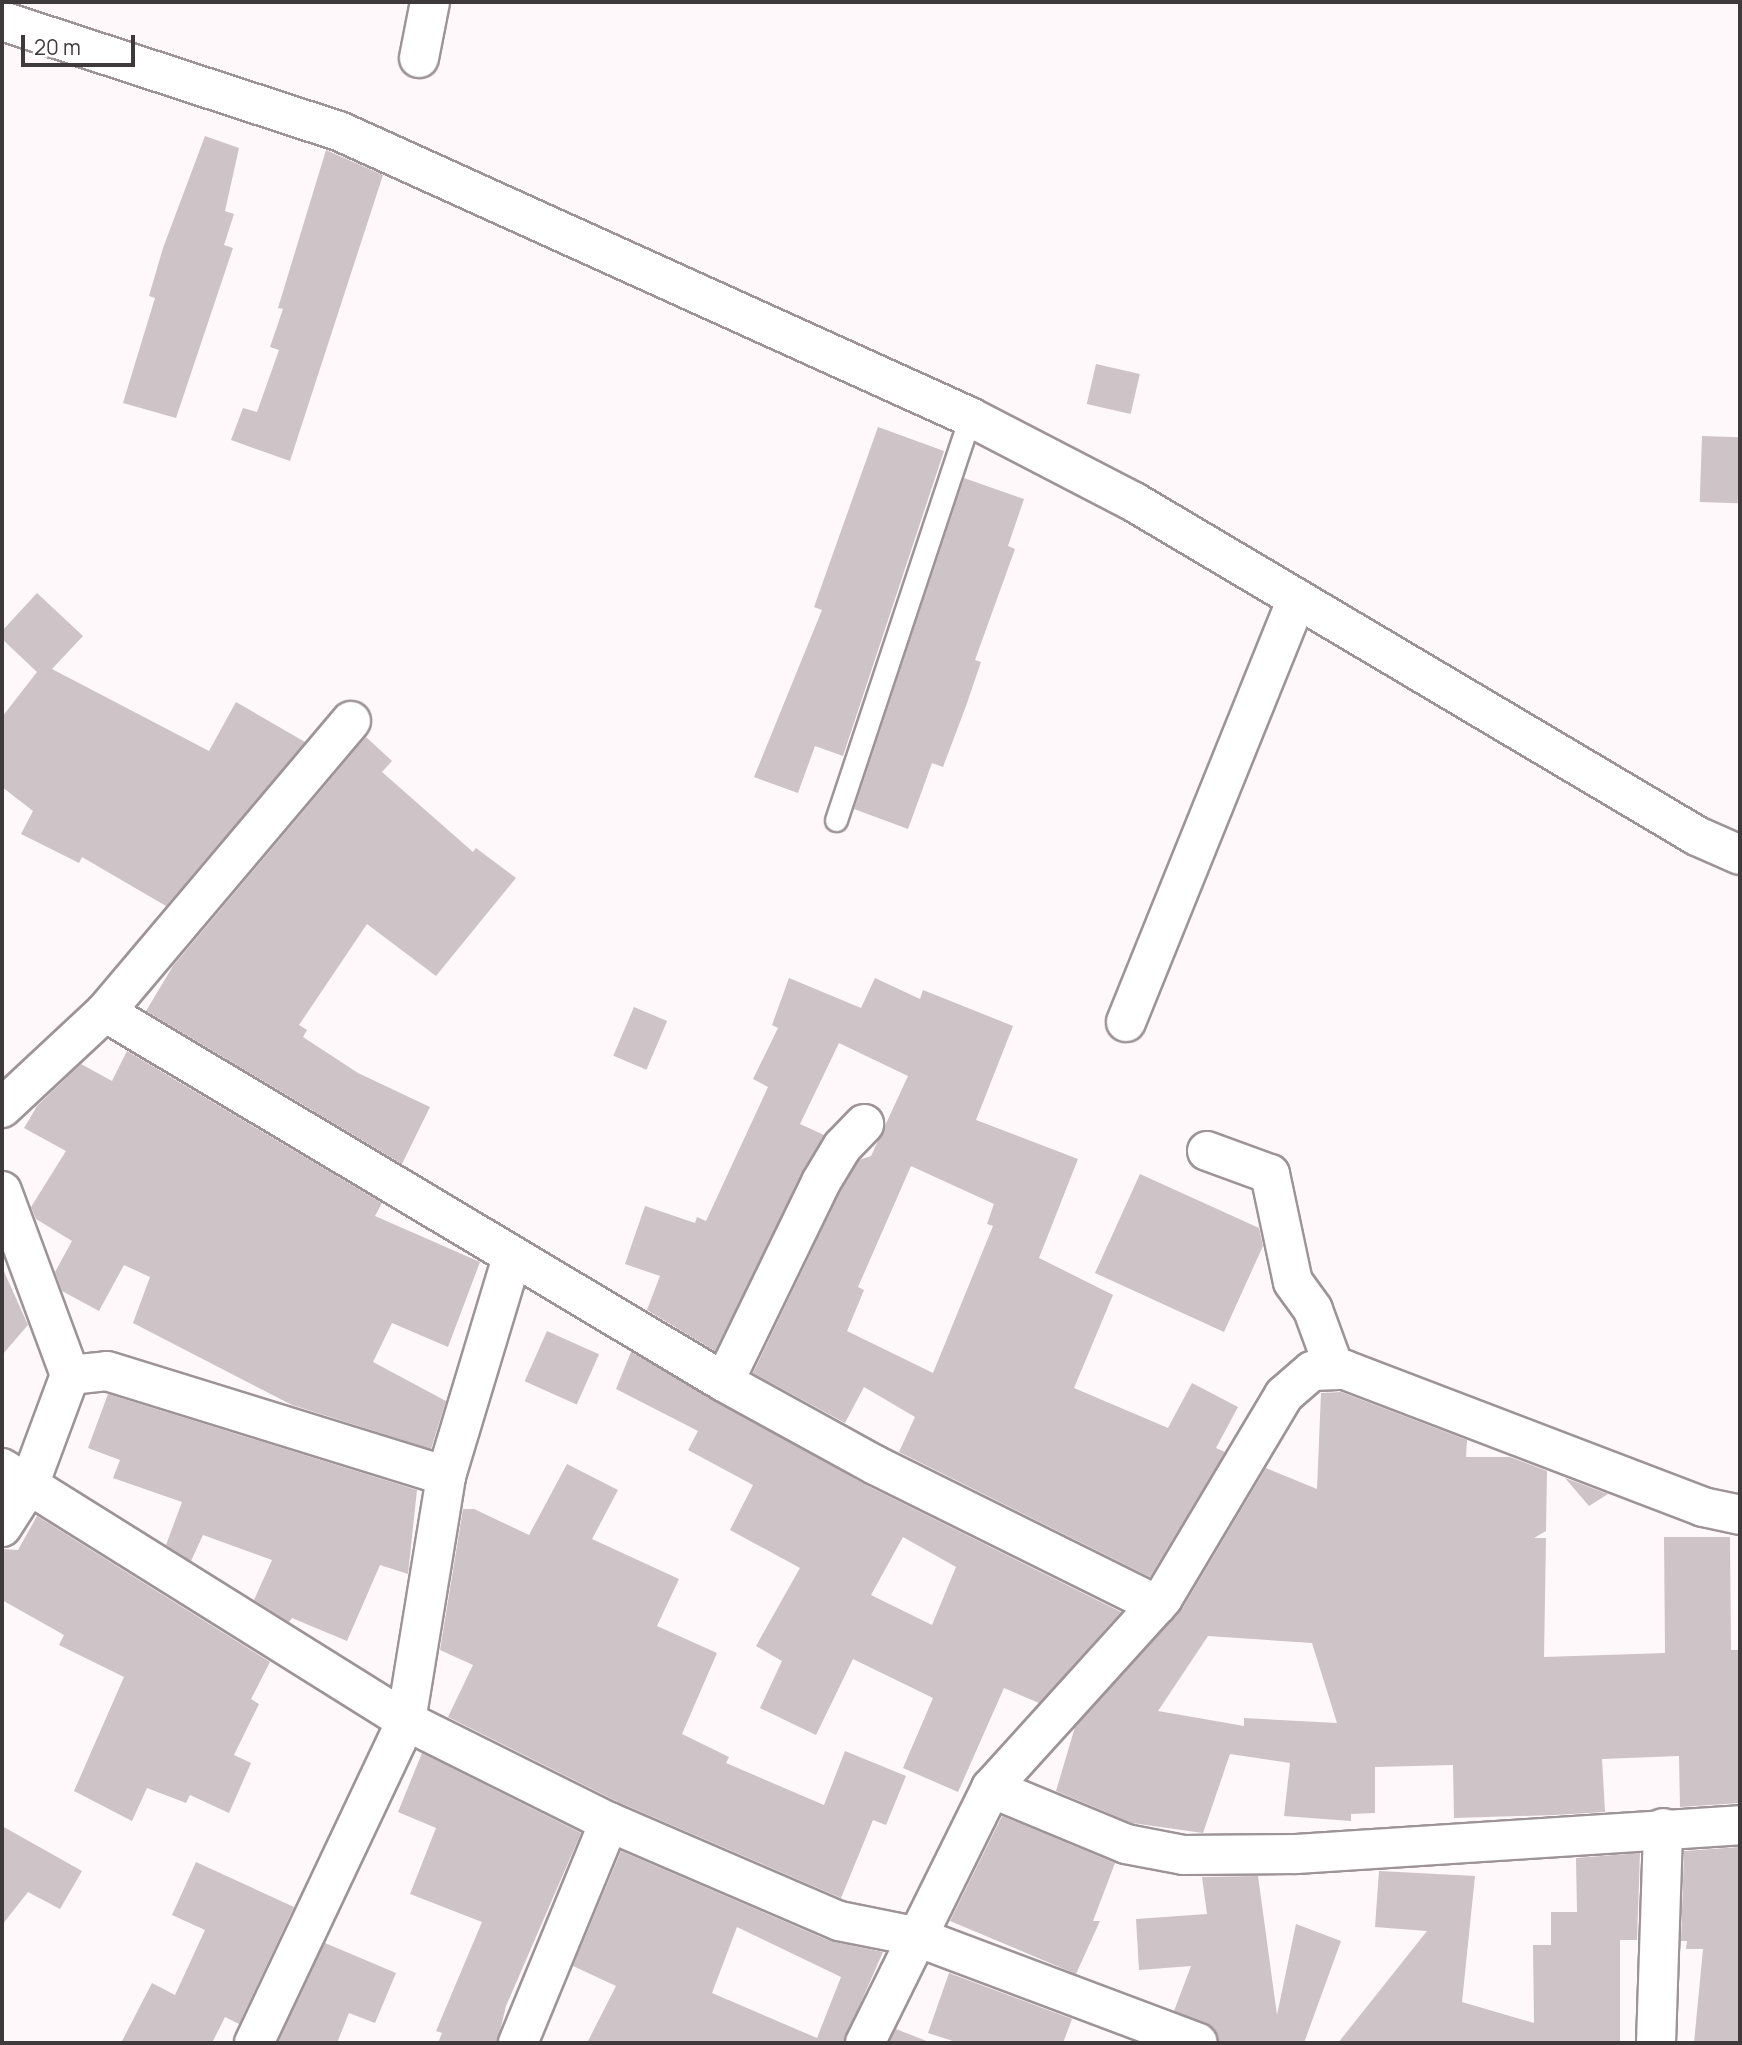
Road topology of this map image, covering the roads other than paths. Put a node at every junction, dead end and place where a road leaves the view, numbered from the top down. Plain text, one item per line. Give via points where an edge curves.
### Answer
1 (430, 2) edge
2 (2, 21) edge
3 (419, 58) dead end
4 (970, 417) junction
5 (1297, 599) junction
6 (351, 721) dead end
7 (836, 820) dead end
8 (1740, 855) edge
9 (105, 1012) junction
10 (1126, 1022) dead end
11 (2, 1108) edge
12 (864, 1124) dead end
13 (1207, 1152) dead end
14 (2, 1191) edge
15 (512, 1258) junction
16 (1335, 1370) junction
17 (70, 1374) junction
18 (724, 1382) junction
19 (15, 1476) edge
20 (446, 1476) junction
21 (1740, 1515) edge
22 (2, 1527) edge
23 (1157, 1605) junction
24 (406, 1721) junction
25 (991, 1788) junction
26 (609, 1822) junction
27 (1740, 1825) edge
28 (1663, 1828) junction
29 (914, 1936) junction
30 (254, 2043) edge
31 (518, 2043) edge
32 (865, 2043) edge
33 (1198, 2043) edge
34 (1656, 2043) edge

1 - 3 street
2 - 4 street via 339,131
4 - 5 street via 1083,473
4 - 7 lane
5 - 8 street via 1697,836
5 - 10 street
6 - 9 street
9 - 11 street
9 - 15 street
12 - 18 street via 842,1147 821,1182
13 - 16 street via 1270,1174 1293,1282 1313,1310
14 - 17 street
15 - 18 street
15 - 20 street
16 - 21 street via 1703,1507
16 - 23 street via 1312,1371 1284,1395
17 - 19 street
17 - 20 street via 107,1371
18 - 23 street via 875,1465
19 - 22 street
19 - 24 street
20 - 24 street
23 - 25 street
24 - 26 street
24 - 30 street
25 - 28 street via 1126,1844 1183,1855 1296,1854
25 - 29 street
26 - 29 street via 839,1922
26 - 31 street
27 - 28 street
28 - 34 street
29 - 32 street
29 - 33 street

